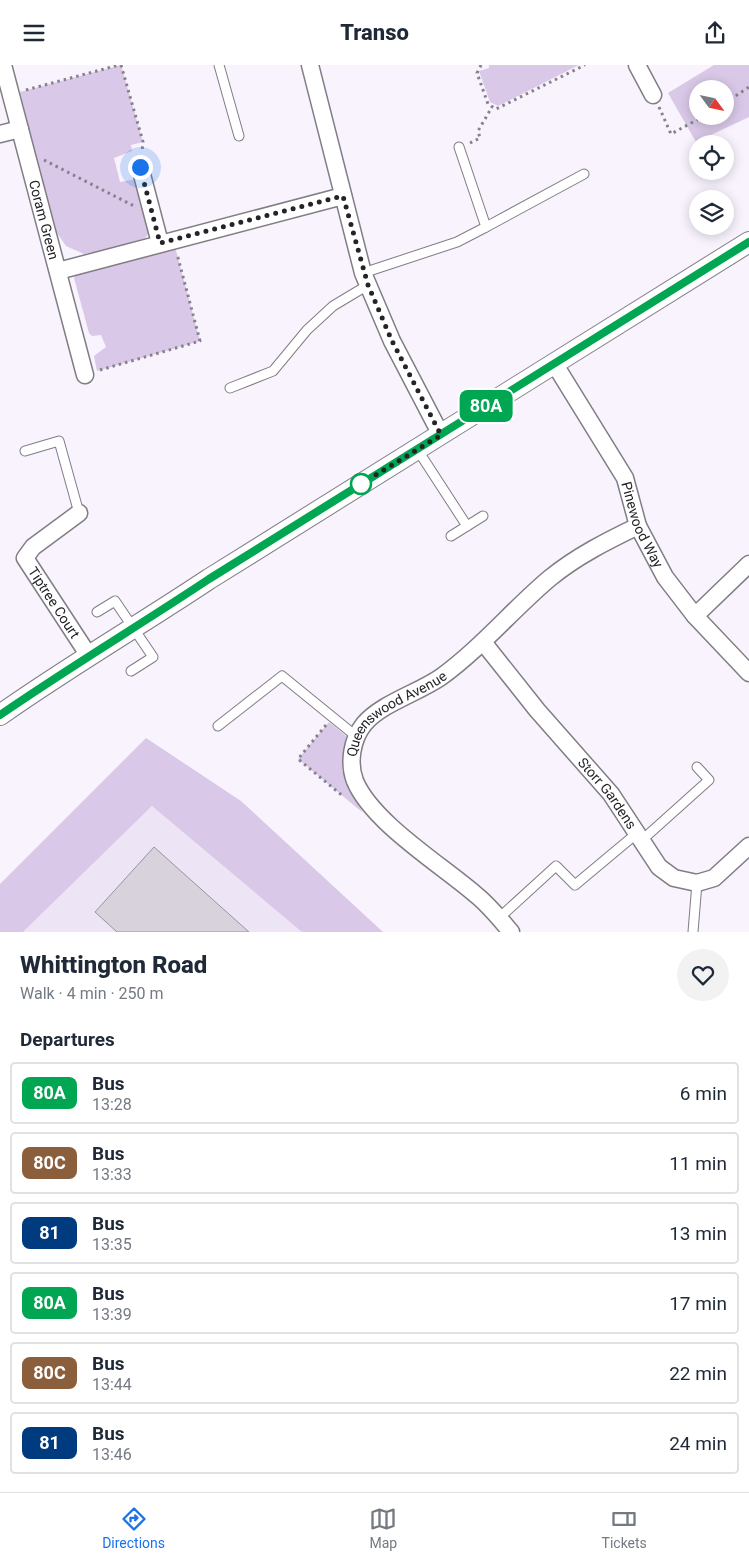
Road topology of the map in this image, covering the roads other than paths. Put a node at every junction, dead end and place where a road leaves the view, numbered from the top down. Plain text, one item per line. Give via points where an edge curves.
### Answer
1 (3, 65) edge
2 (219, 65) edge
3 (310, 65) edge
4 (637, 65) edge
5 (653, 95) road end
6 (20, 129) junction
7 (0, 134) edge
8 (238, 136) dead end
9 (459, 147) road end
10 (140, 167) road end
11 (584, 174) dead end
12 (343, 196) junction
13 (486, 227) junction
14 (166, 241) junction
15 (749, 242) edge
16 (58, 271) junction
17 (366, 279) junction
18 (554, 363) junction
19 (85, 375) road end
20 (230, 388) dead end
21 (441, 435) junction
22 (417, 449) junction
23 (25, 451) dead end
24 (79, 513) joint
25 (483, 516) dead end
26 (467, 526) junction
27 (638, 526) junction
28 (450, 536) dead end
29 (749, 564) edge
30 (98, 612) dead end
31 (695, 616) junction
32 (134, 629) junction
33 (483, 641) junction
34 (90, 656) junction
35 (131, 671) dead end
36 (749, 673) edge
37 (0, 715) edge
38 (218, 726) dead end
39 (357, 737) junction
40 (698, 767) dead end
41 (639, 837) junction
42 (749, 846) edge
43 (697, 883) junction
44 (499, 918) junction
45 (511, 932) edge
46 (693, 932) edge

1 - 6 street, Coram Green
2 - 8 lane
3 - 12 street
4 - 5 street
6 - 7 street
6 - 16 street, Coram Green
9 - 13 lane
10 - 14 street via 151,211
11 - 13 lane
12 - 14 street
12 - 17 street
13 - 17 lane
14 - 16 street
15 - 18 street
16 - 19 street, Coram Green
17 - 20 lane via 308,329 273,371
17 - 21 street via 392,341
18 - 21 street
18 - 27 street, Pinewood Way via 625,478
21 - 22 street
22 - 26 lane
22 - 32 street
23 - 24 lane via 59,441
24 - 34 street, Tiptree Court via 33,547 25,559
25 - 26 lane
26 - 28 lane
27 - 31 street, Pinewood Way via 665,577
27 - 33 street, Queenswood Avenue via 606,541 550,578
29 - 31 street
30 - 32 lane via 115,601
31 - 36 street, Pinewood Way
32 - 34 street
32 - 35 lane via 152,657
33 - 39 street, Queenswood Avenue via 420,691 382,709 365,723
33 - 41 street, Storr Gardens via 611,793
34 - 37 street
38 - 39 lane via 282,676
39 - 44 street, Queenswood Avenue via 351,765 363,797 382,818 477,895
40 - 41 lane via 709,781
41 - 43 street, Storr Gardens via 659,867 674,877
41 - 44 lane via 575,885 556,865
42 - 43 street via 714,878
43 - 46 lane
44 - 45 street, Queenswood Avenue

